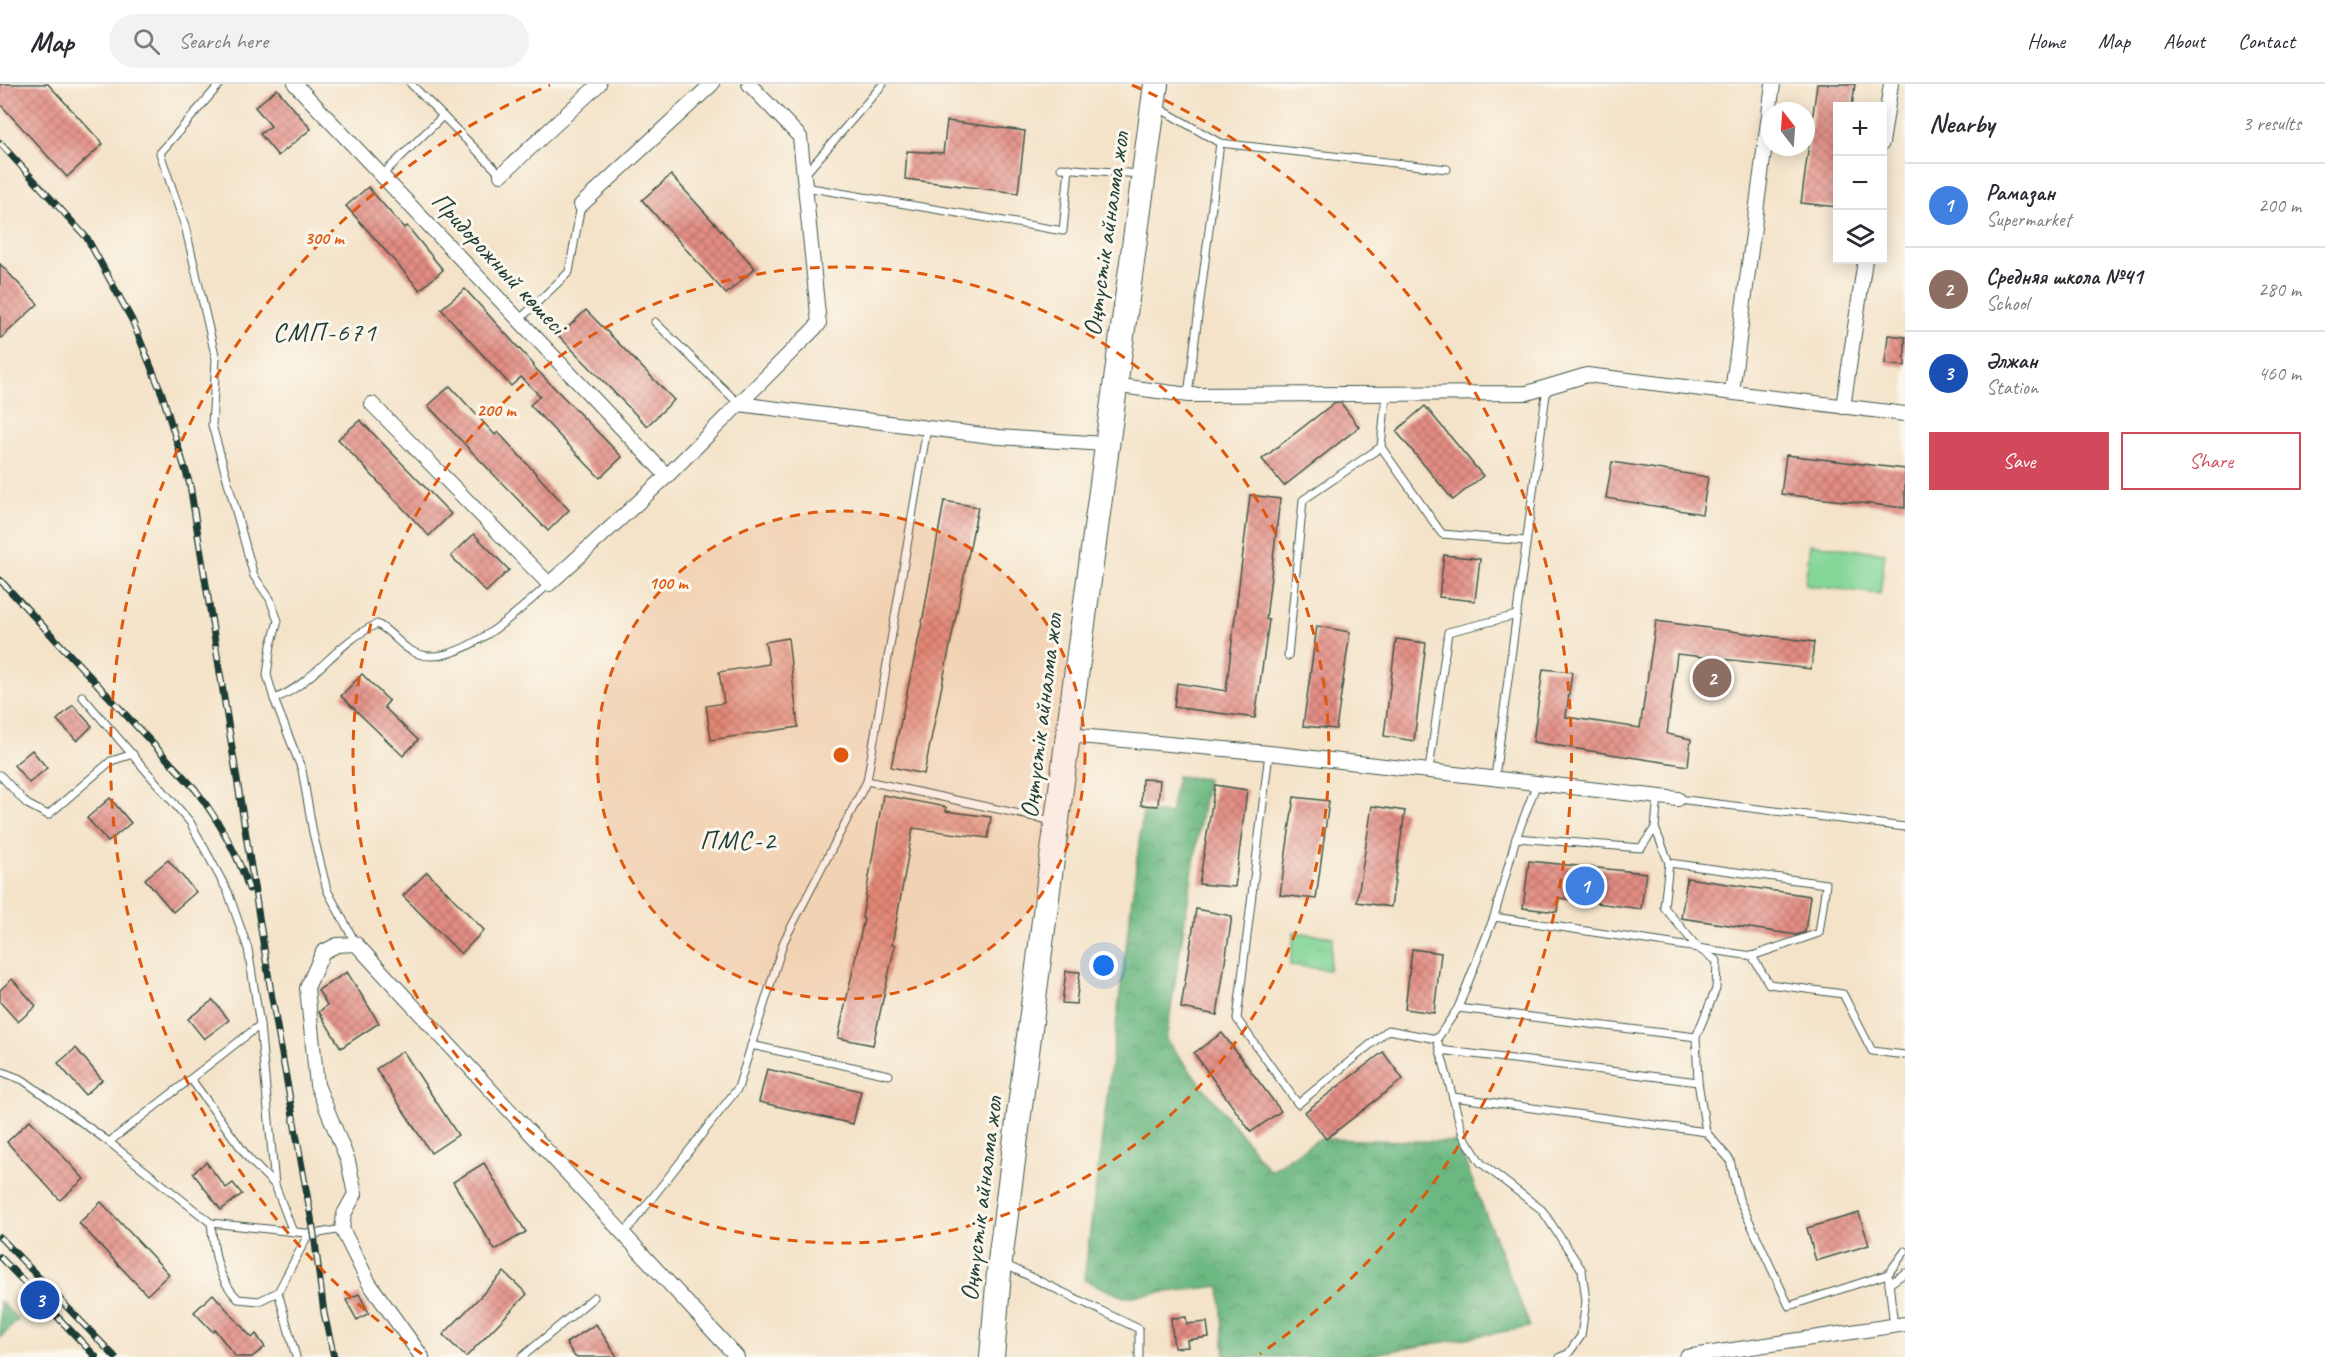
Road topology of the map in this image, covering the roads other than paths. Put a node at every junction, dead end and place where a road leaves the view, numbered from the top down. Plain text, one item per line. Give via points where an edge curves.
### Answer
1 (220, 84) edge
2 (296, 84) edge
3 (411, 84) edge
4 (599, 84) edge
5 (712, 84) edge
6 (749, 84) edge
7 (883, 84) edge
8 (1773, 84) edge
9 (1891, 84) edge
10 (1154, 94) edge
11 (1887, 110) edge
12 (443, 116) junction
13 (1220, 143) junction
14 (1061, 168) dead end
15 (1070, 168) junction
16 (1448, 169) dead end
17 (1143, 174) junction
18 (382, 175) junction
19 (501, 175) joint
20 (804, 181) junction
21 (581, 205) joint
22 (1864, 264) edge
23 (519, 320) junction
24 (655, 322) dead end
25 (1113, 385) junction
26 (1547, 387) junction
27 (1732, 392) junction
28 (1188, 395) junction
29 (1386, 395) junction
30 (372, 404) dead end
31 (739, 404) junction
32 (1844, 407) junction
33 (1905, 414) edge
34 (927, 428) junction
35 (1105, 444) junction
36 (1381, 447) junction
37 (667, 476) junction
38 (1526, 541) junction
39 (549, 584) junction
40 (1517, 615) junction
41 (1288, 657) dead end
42 (82, 696) dead end
43 (274, 699) junction
44 (1068, 735) junction
45 (1269, 753) junction
46 (133, 754) junction
47 (1429, 770) junction
48 (0, 775) edge
49 (1495, 777) junction
50 (867, 781) junction
51 (1538, 782) junction
52 (1658, 796) junction
53 (1678, 799) joint
54 (1056, 822) junction
55 (1905, 827) edge
56 (1655, 828) junction
57 (1516, 838) junction
58 (1669, 863) junction
59 (1494, 917) junction
60 (356, 944) junction
61 (1698, 948) junction
62 (1752, 957) junction
63 (1458, 1008) junction
64 (260, 1025) junction
65 (1696, 1036) junction
66 (1437, 1039) junction
67 (751, 1045) junction
68 (1440, 1050) junction
69 (1905, 1055) edge
70 (0, 1071) edge
71 (889, 1075) dead end
72 (191, 1079) junction
73 (1698, 1082) junction
74 (1453, 1097) junction
75 (1706, 1132) junction
76 (109, 1142) junction
77 (275, 1185) junction
78 (211, 1223) junction
79 (342, 1229) junction
80 (293, 1232) junction
81 (309, 1233) junction
82 (624, 1234) junction
83 (1905, 1251) edge
84 (1000, 1261) junction
85 (1905, 1273) edge
86 (1888, 1274) junction
87 (1889, 1284) junction
88 (278, 1292) junction
89 (594, 1297) dead end
90 (1900, 1325) edge
91 (296, 1357) edge
92 (422, 1357) edge
93 (522, 1357) edge
94 (737, 1357) edge
95 (992, 1357) edge
96 (1139, 1357) edge
97 (1560, 1357) edge
98 (1686, 1357) edge

1 - 43 lane via 160,153 186,226 216,359 212,425 254,576 270,599 278,621 270,645 267,675
2 - 18 street, Придорожный көшесі
3 - 12 lane
4 - 19 street
5 - 21 street
6 - 20 street via 800,137
7 - 20 lane
8 - 27 street
9 - 11 street
10 - 13 lane
10 - 17 highway, Оңтүстік айналма жол
12 - 18 lane
12 - 19 lane
13 - 16 lane
13 - 28 lane
14 - 15 lane
15 - 17 lane
15 - 20 lane via 1063,231
17 - 25 highway, Оңтүстік айналма жол
18 - 23 street, Придорожный көшесі
20 - 31 street via 819,324
21 - 23 lane via 569,272
22 - 32 street
23 - 37 street, Придорожный көшесі
24 - 31 lane
25 - 28 street
25 - 35 highway, Оңтүстік айналма жол
26 - 27 street via 1587,375
26 - 29 street via 1527,393
26 - 38 lane
27 - 32 street
28 - 29 street
29 - 36 lane
30 - 39 street
31 - 34 street
31 - 37 street
32 - 33 street
34 - 35 street
34 - 50 lane
35 - 44 highway, Оңтүстік айналма жол
36 - 38 lane via 1442,534
36 - 41 lane via 1303,500
37 - 39 street
38 - 40 lane
39 - 43 lane via 509,620 459,651 430,658 409,650 392,632 377,624 338,648 293,692
40 - 47 lane via 1448,632
40 - 49 lane
42 - 46 lane
43 - 60 lane via 302,770 327,890
44 - 45 street
44 - 54 highway, Оңтүстік айналма жол
45 - 47 street
45 - 66 lane via 1237,1018 1298,1104 1388,1030
46 - 48 lane via 111,760 48,815 27,804
46 - 64 lane via 190,822 228,892 248,949
47 - 49 street
49 - 51 street
50 - 54 lane
50 - 67 lane via 784,941
51 - 52 street
51 - 57 lane
52 - 53 street
52 - 56 lane
53 - 55 lane
54 - 84 highway, Оңтүстік айналма жол
56 - 57 lane via 1641,848
56 - 58 lane
57 - 59 lane
58 - 61 lane via 1664,907
58 - 62 lane via 1826,884 1819,933
59 - 61 lane
59 - 63 lane
60 - 79 street via 337,945 323,952 307,988 317,1085 348,1161 355,1194 344,1214
60 - 82 street
61 - 62 lane
61 - 65 lane via 1717,961 1717,970 1716,989
62 - 69 lane via 1769,984 1844,994 1872,1051
63 - 65 lane
63 - 66 lane
64 - 72 lane
64 - 77 lane
65 - 73 lane
66 - 68 lane
67 - 71 lane
67 - 82 lane via 738,1088
68 - 73 lane
68 - 74 lane
70 - 76 lane via 23,1080
72 - 76 lane
72 - 77 lane via 249,1159
73 - 75 lane
74 - 75 lane
74 - 97 lane via 1463,1135 1481,1163 1542,1210 1582,1270 1586,1300 1581,1336 1568,1354
75 - 86 lane via 1730,1160 1739,1199 1789,1306
76 - 78 lane
77 - 80 lane
78 - 80 lane
78 - 88 lane via 215,1258 228,1289 238,1299 259,1301
79 - 81 lane
79 - 92 street via 369,1283
80 - 81 lane
81 - 88 lane
82 - 94 street
83 - 86 lane
84 - 95 highway, Оңтүстік айналма жол
84 - 96 lane via 1139,1329
85 - 87 lane
86 - 87 lane
87 - 90 lane
88 - 91 lane
89 - 93 lane
90 - 98 street

